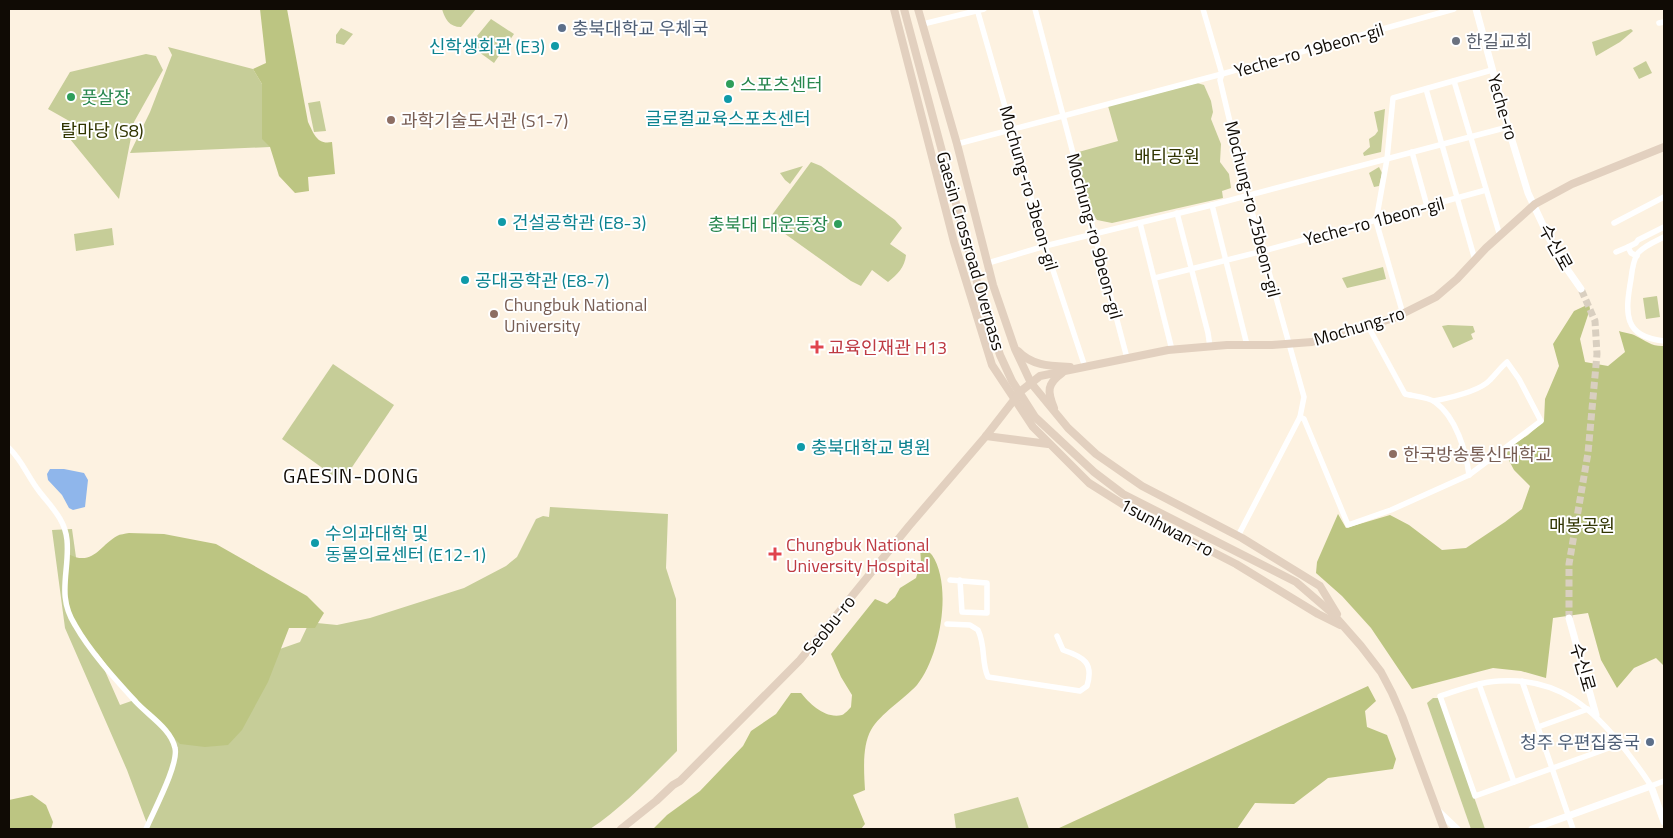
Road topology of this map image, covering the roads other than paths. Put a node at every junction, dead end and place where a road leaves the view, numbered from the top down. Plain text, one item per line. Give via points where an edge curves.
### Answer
1 (894, 9) edge
2 (904, 9) edge
3 (918, 9) edge
4 (984, 9) edge
5 (1035, 9) edge
6 (1204, 9) edge
7 (1454, 9) edge
8 (1476, 9) edge
9 (977, 10) edge
10 (923, 24) junction
11 (1492, 70) junction
12 (1222, 74) junction
13 (1454, 81) junction
14 (1426, 89) junction
15 (1062, 115) junction
16 (1508, 127) junction
17 (1012, 130) junction
18 (1470, 137) junction
19 (957, 144) junction
20 (1440, 145) junction
21 (1664, 147) edge
22 (1412, 152) junction
23 (1387, 159) junction
24 (1486, 190) junction
25 (1247, 194) junction
26 (1664, 197) edge
27 (1456, 198) junction
28 (1534, 204) junction
29 (1212, 205) junction
30 (1427, 206) junction
31 (1177, 214) junction
32 (1376, 221) junction
33 (1140, 223) junction
34 (1614, 223) dead end
35 (1664, 227) edge
36 (1095, 234) junction
37 (1500, 236) junction
38 (1664, 237) edge
39 (1045, 246) junction
40 (1628, 247) junction
41 (1262, 251) junction
42 (1616, 252) dead end
43 (1637, 256) junction
44 (1227, 260) junction
45 (1475, 260) junction
46 (988, 263) junction
47 (1190, 270) junction
48 (1155, 278) junction
49 (1581, 289) tunnel mouth
50 (1403, 314) junction
51 (1368, 326) junction
52 (1664, 341) edge
53 (1247, 345) junction
54 (1288, 345) junction
55 (1210, 347) junction
56 (1015, 349) junction
57 (1172, 350) junction
58 (1127, 358) junction
59 (1085, 367) junction
60 (1065, 371) junction
61 (1031, 383) junction
62 (1014, 400) junction
63 (1434, 401) junction
64 (1056, 414) junction
65 (1300, 417) junction
66 (986, 436) junction
67 (1048, 444) junction
68 (9, 448) edge
69 (1469, 475) junction
70 (1238, 536) junction
71 (950, 580) dead end
72 (960, 580) junction
73 (1296, 582) joint
74 (1569, 618) tunnel mouth
75 (947, 624) dead end
76 (1344, 627) junction
77 (1057, 636) dead end
78 (1522, 681) junction
79 (1479, 684) junction
80 (1588, 709) junction
81 (1596, 715) junction
82 (1538, 727) junction
83 (1620, 744) junction
84 (1552, 768) junction
85 (1664, 781) edge
86 (1514, 782) junction
87 (1651, 786) junction
88 (1437, 810) junction
89 (1568, 816) junction
90 (1664, 822) edge
91 (146, 829) edge
92 (621, 829) edge
93 (1444, 829) edge
94 (1456, 829) edge
95 (1532, 829) edge
96 (1573, 829) edge

1 - 62 main road, 1sunhwan-ro via 954,242 992,365
2 - 73 main road, Gaesin Crossroad Overpass via 989,324 1012,381 1035,417 1094,472 1123,494
3 - 10 main road
4 - 9 street
5 - 15 street, Mochung-ro 9beon-gil
6 - 12 street, Mochung-ro 25beon-gil
7 - 12 street, Yeche-ro 19beon-gil
8 - 11 street, Yeche-ro
9 - 10 street
9 - 17 street, Mochung-ro 3beon-gil
10 - 19 main road
11 - 13 street
11 - 16 street, Yeche-ro
12 - 15 street, Yeche-ro 19beon-gil
12 - 25 street, Mochung-ro 25beon-gil via 1220,80
13 - 14 street
13 - 18 street
14 - 20 street
14 - 23 street via 1392,98
15 - 17 street, Yeche-ro 19beon-gil
15 - 36 street, Mochung-ro 9beon-gil
16 - 18 street
16 - 28 street, Yeche-ro
17 - 19 street, Yeche-ro 19beon-gil
17 - 39 street, Mochung-ro 3beon-gil
18 - 20 street
18 - 24 street
19 - 46 main road
20 - 22 street
20 - 27 street
21 - 28 main road, Mochung-ro via 1572,184
22 - 23 street
22 - 30 street
23 - 25 street
23 - 32 street
24 - 27 street, Yeche-ro 1beon-gil
24 - 37 street
25 - 29 street
25 - 41 street, Mochung-ro 25beon-gil
26 - 34 street
27 - 30 street, Yeche-ro 1beon-gil
27 - 45 street
28 - 37 main road, Mochung-ro
28 - 49 street, 수신로 via 1549,238
29 - 31 street
29 - 44 street
30 - 32 street, Yeche-ro 1beon-gil
31 - 33 street
31 - 47 street
32 - 41 street, Yeche-ro 1beon-gil
32 - 50 street
33 - 36 street
33 - 48 street
35 - 40 street
36 - 39 street
36 - 58 street, Mochung-ro 9beon-gil
37 - 45 main road, Mochung-ro
38 - 43 street via 1644,248
39 - 46 street
39 - 59 street, Mochung-ro 3beon-gil
40 - 42 street
40 - 43 street
41 - 44 street, Yeche-ro 1beon-gil
41 - 54 street, Mochung-ro 25beon-gil
43 - 52 street via 1627,299 1629,320 1643,337
44 - 47 street, Yeche-ro 1beon-gil
44 - 53 street
45 - 50 main road, Mochung-ro via 1436,297
46 - 56 main road
47 - 48 street, Yeche-ro 1beon-gil
47 - 55 street
48 - 57 street
50 - 51 main road, Mochung-ro
51 - 54 main road, Mochung-ro via 1312,342
51 - 63 street via 1405,394
53 - 54 main road, Mochung-ro
53 - 55 main road, Mochung-ro
54 - 65 street, Mochung-ro 25beon-gil via 1304,397
55 - 57 main road, Mochung-ro
56 - 59 main road via 1028,360 1049,366
56 - 61 main road
57 - 58 main road, Mochung-ro
58 - 59 main road, Mochung-ro
59 - 60 main road, Mochung-ro
60 - 61 main road, Mochung-ro via 1040,376
60 - 64 main road via 1050,385
61 - 62 main road, Mochung-ro
61 - 64 main road
62 - 66 main road, Seobu-ro
62 - 67 main road, 1sunhwan-ro
63 - 69 street via 1462,440
63 - 69 street via 1459,396 1489,381 1507,362 1541,421
64 - 70 main road via 1096,454 1142,486
65 - 69 street via 1304,419 1348,525 1391,510
65 - 70 street
66 - 67 main road
66 - 92 main road, Seobu-ro via 908,526 800,660 680,781
67 - 76 main road, 1sunhwan-ro via 1089,484
68 - 91 street via 63,523 67,539 64,595 75,626 135,701 173,740 176,750 174,762
70 - 76 main road via 1320,586
71 - 72 street
72 - 72 street via 987,583 987,613 962,612
73 - 76 main road, 1sunhwan-ro
74 - 81 street, 수신로
75 - 77 street via 978,630 988,677 1080,691 1087,686 1090,670 1079,655 1063,650
76 - 88 main road, 1sunhwan-ro via 1381,672 1392,693
78 - 79 street
78 - 80 street via 1550,688
78 - 82 street
79 - 86 street
79 - 86 street via 1440,696 1475,796
80 - 81 street
80 - 82 street
81 - 83 street
82 - 84 street
83 - 84 street
83 - 87 street
84 - 86 street
84 - 89 street
85 - 87 street
87 - 89 street
87 - 90 street
88 - 93 main road, 1sunhwan-ro
88 - 94 street
89 - 95 street
89 - 96 street

